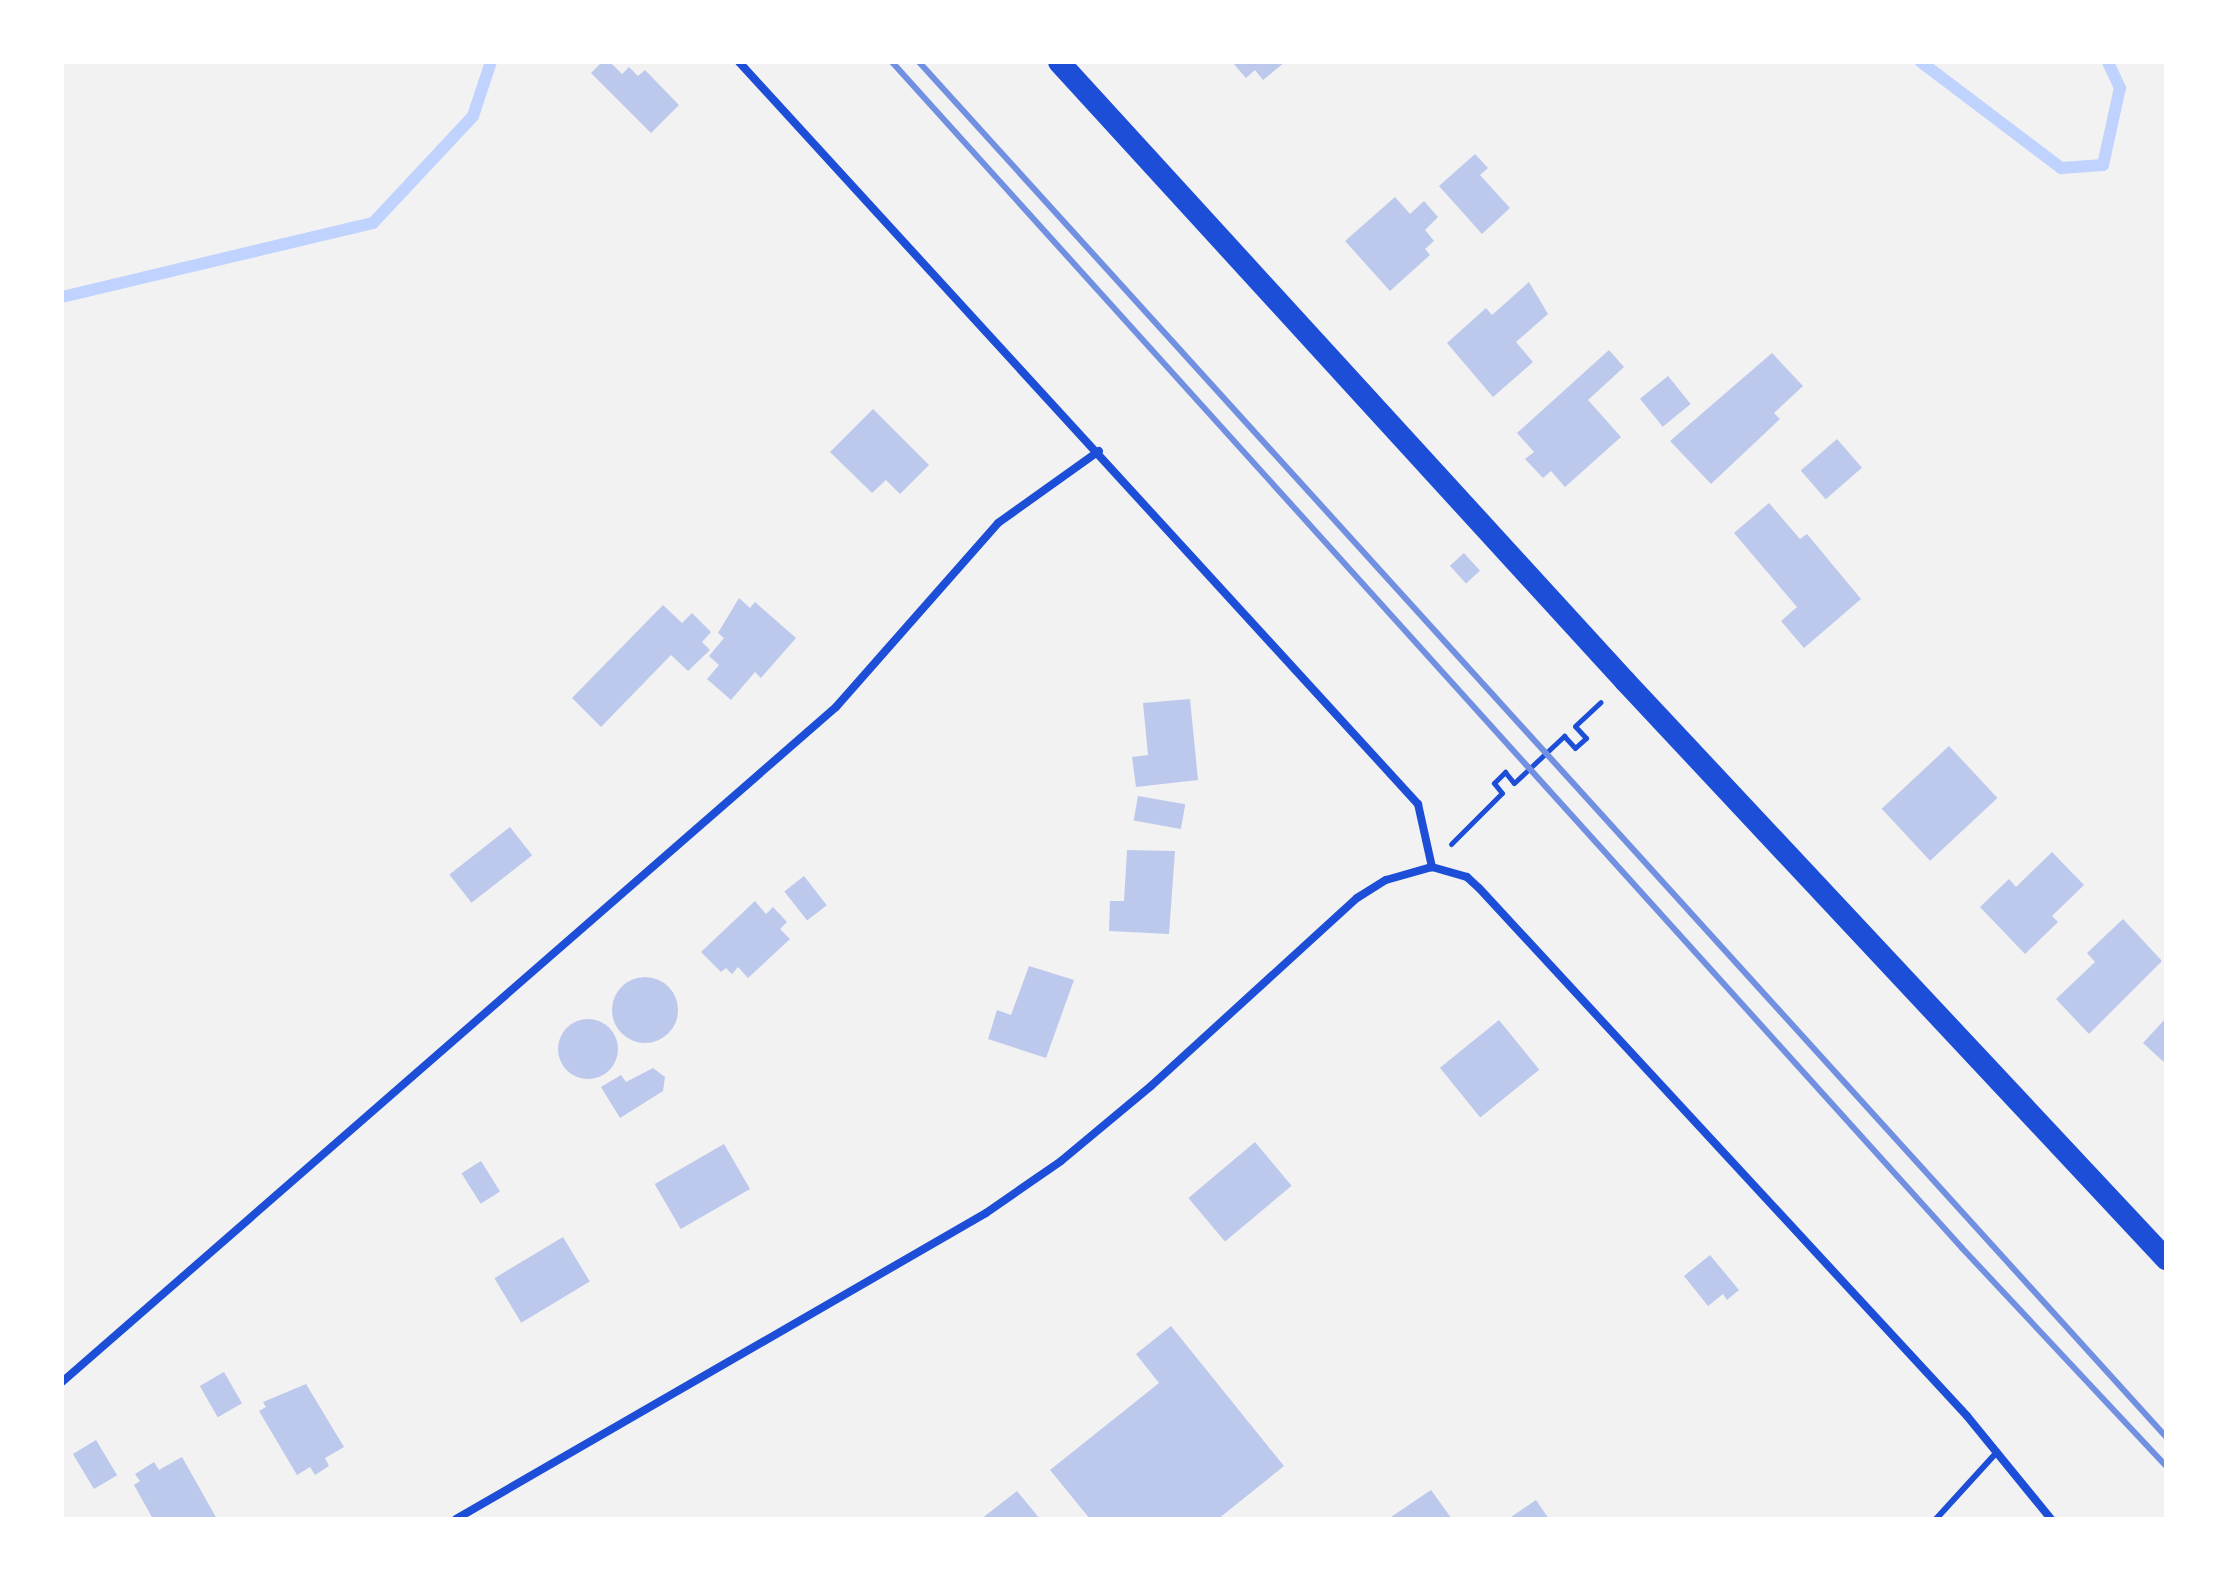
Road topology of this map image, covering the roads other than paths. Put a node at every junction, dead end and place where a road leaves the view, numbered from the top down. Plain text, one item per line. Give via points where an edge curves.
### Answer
1 (739, 62) edge
2 (1059, 62) edge
3 (1099, 451) junction
4 (1432, 867) junction
5 (2166, 1259) edge
6 (62, 1382) edge
7 (1997, 1452) junction
8 (456, 1519) edge
9 (1936, 1519) edge
10 (2051, 1519) edge

1 - 3 street
2 - 5 highway via 1625,681
3 - 4 street via 1418,804
3 - 6 street via 998,523 836,707
4 - 7 street via 1467,877 1479,888
4 - 8 street via 1386,880 1357,898 1151,1086 1061,1161 986,1213
7 - 9 lane
7 - 10 street

